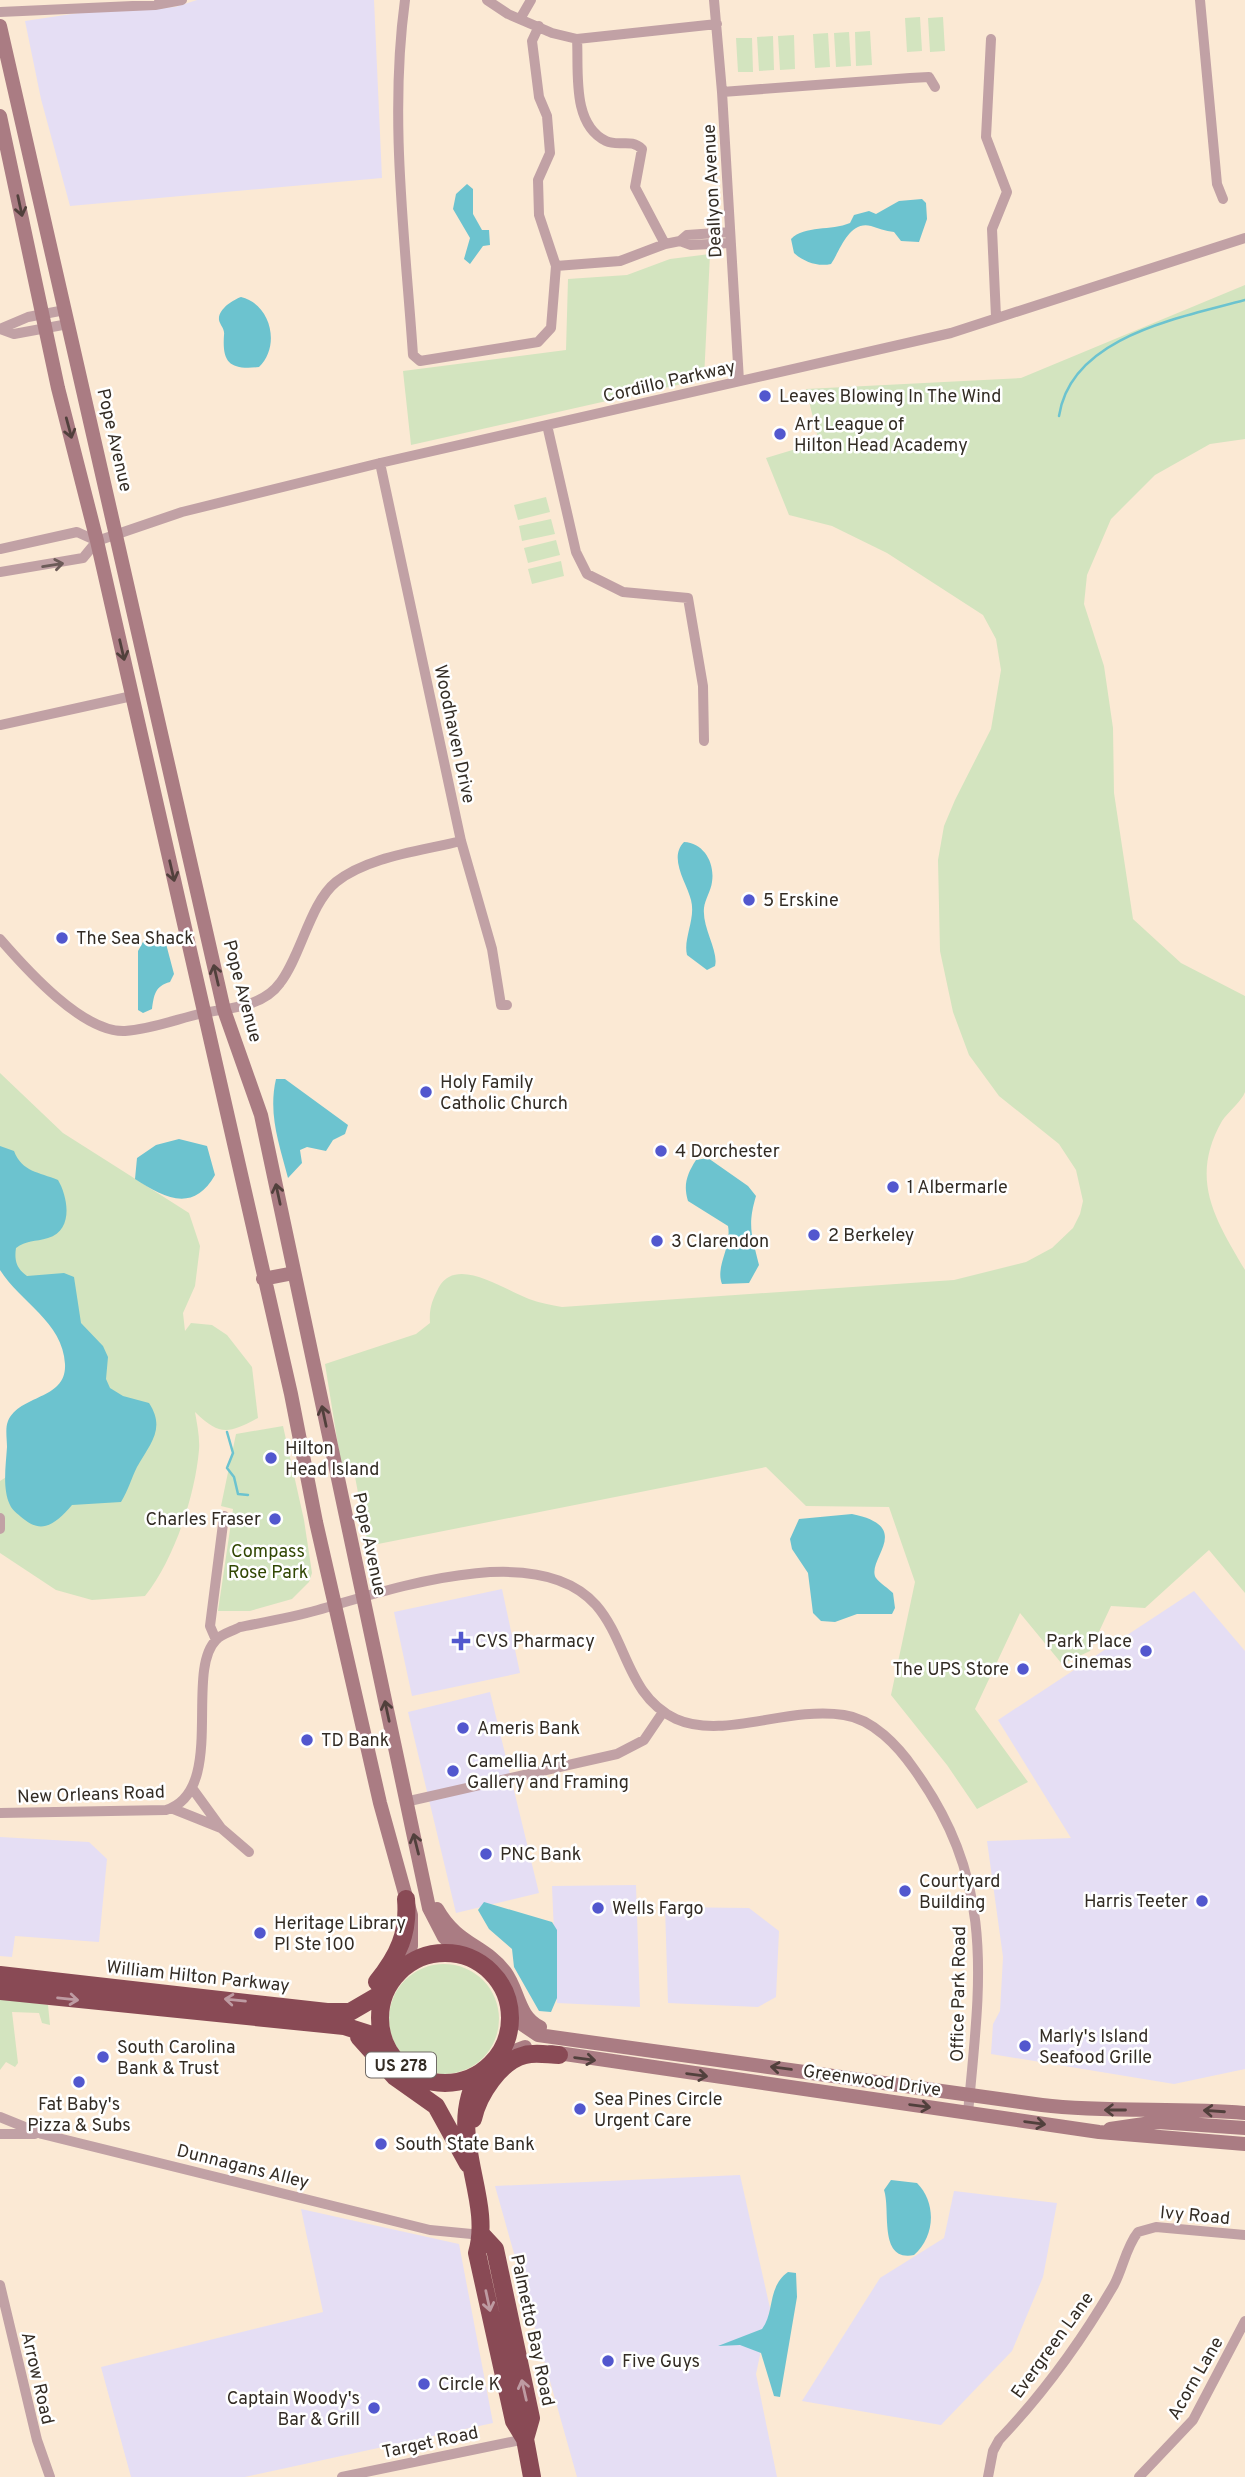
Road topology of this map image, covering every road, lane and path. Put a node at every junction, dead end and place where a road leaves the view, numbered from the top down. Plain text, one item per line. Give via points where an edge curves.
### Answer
1 (182, 0) edge
2 (405, 0) edge
3 (487, 0) edge
4 (530, 0) edge
5 (714, 0) edge
6 (1200, 0) edge
7 (0, 12) edge
8 (520, 19) junction
9 (717, 24) junction
10 (0, 26) edge
11 (539, 26) junction
12 (577, 39) junction
13 (991, 39) dead end
14 (935, 87) dead end
15 (722, 92) junction
16 (0, 116) edge
17 (1223, 199) dead end
18 (730, 232) junction
19 (1245, 238) edge
20 (680, 241) junction
21 (730, 243) junction
22 (665, 244) junction
23 (556, 266) junction
24 (42, 313) junction
25 (66, 317) junction
26 (996, 317) junction
27 (45, 328) junction
28 (0, 329) edge
29 (739, 381) junction
30 (547, 425) junction
31 (380, 463) junction
32 (117, 534) junction
33 (97, 541) junction
34 (0, 549) edge
35 (0, 572) edge
36 (132, 695) junction
37 (0, 725) edge
38 (704, 741) dead end
39 (461, 841) junction
40 (0, 939) edge
41 (507, 1005) dead end
42 (224, 1010) junction
43 (204, 1013) junction
44 (294, 1273) junction
45 (263, 1279) junction
46 (224, 1516) dead end
47 (0, 1518) edge
48 (0, 1529) edge
49 (362, 1597) junction
50 (335, 1604) junction
51 (216, 1640) junction
52 (663, 1712) junction
53 (192, 1788) junction
54 (405, 1802) junction
55 (172, 1808) junction
56 (0, 1813) edge
57 (221, 1828) junction
58 (249, 1852) dead end
59 (426, 1886) junction
60 (406, 1899) junction
61 (464, 1956) junction
62 (401, 1970) junction
63 (0, 1975) edge
64 (386, 1991) junction
65 (0, 1992) edge
66 (303, 2008) junction
67 (510, 2016) junction
68 (317, 2026) junction
69 (386, 2046) junction
70 (564, 2048) junction
71 (496, 2058) junction
72 (480, 2073) junction
73 (414, 2075) junction
74 (970, 2094) junction
75 (968, 2113) junction
76 (1245, 2113) edge
77 (0, 2117) edge
78 (1245, 2128) edge
79 (1099, 2133) junction
80 (0, 2134) edge
81 (43, 2134) junction
82 (1245, 2144) edge
83 (470, 2168) junction
84 (1142, 2229) joint
85 (482, 2235) junction
86 (1245, 2235) edge
87 (0, 2285) edge
88 (1245, 2321) edge
89 (525, 2439) junction
90 (50, 2477) edge
91 (342, 2477) edge
92 (532, 2477) edge
93 (988, 2477) edge
94 (1139, 2477) edge

1 - 7 street
2 - 23 street via 397,59 413,355 420,361 538,342 551,328
3 - 8 street
4 - 8 street
5 - 9 street, Deallyon Avenue
6 - 17 street via 1217,184
8 - 11 street
9 - 12 street
9 - 15 street, Deallyon Avenue
10 - 25 main road, Pope Avenue
11 - 12 street
11 - 23 street via 532,41 550,153 538,180 539,215
12 - 22 street via 583,115 598,136 617,144 632,142 642,149 635,187
13 - 26 street via 986,137 1007,192 992,229
14 - 15 street via 929,77
15 - 18 street, Deallyon Avenue
16 -> 24 main road
18 - 20 street via 687,235
18 - 21 street, Deallyon Avenue
19 - 26 street, Cordillo Parkway
20 - 21 street via 691,245
20 - 22 street
21 - 29 street, Deallyon Avenue
22 - 23 street via 620,261
24 - 25 street
24 - 27 main road
24 - 28 street
25 - 27 street
25 - 32 main road, Pope Avenue
26 - 29 street, Cordillo Parkway via 951,333
27 - 28 street via 14,334
27 -> 33 main road
29 - 30 street, Cordillo Parkway
30 - 31 street, Cordillo Parkway
30 - 38 street via 576,552 587,574 623,592 688,598 704,686
31 - 32 street, Cordillo Parkway via 182,512
31 - 39 street, Woodhaven Drive
32 - 33 street, Cordillo Parkway
42 -> 32 main road, Pope Avenue
33 - 34 street via 76,532
35 -> 33 street, Cordillo Parkway via 83,558
33 -> 36 main road
36 - 37 street
36 -> 43 main road
39 - 41 street, Woodhaven Drive via 492,949 501,1005
39 - 42 street via 381,862 334,884 279,986 259,1000
40 - 43 street via 59,997 94,1023 125,1031
42 - 43 street
44 -> 42 main road, Pope Avenue via 261,1115
43 - 45 main road
44 - 45 main road
49 -> 44 main road, Pope Avenue
45 - 50 main road
46 - 51 street via 210,1626
47 - 48 street
49 - 50 street, Office Park Road
49 - 52 street, Office Park Road via 482,1571 516,1571 571,1587 596,1605 640,1688
54 -> 49 main road, Pope Avenue
50 - 51 street via 240,1628
50 - 60 main road
51 - 53 street via 206,1658 198,1770
52 - 54 street via 645,1740 617,1754
52 - 74 street, Office Park Road via 711,1728 786,1714 841,1714 877,1730 906,1758 956,1842 973,1895 978,1976
53 - 55 street, New Orleans Road
53 - 57 street
59 -> 54 main road, Pope Avenue
55 - 56 street, New Orleans Road
55 - 57 street
57 - 58 street
59 - 61 main road, Pope Avenue via 435,1923
59 - 70 main road via 454,1934 505,1971 528,2020
60 - 62 main road via 413,1930
60 - 66 highway via 407,1928 402,1944 365,1997 347,2007
61 - 62 highway, US 278 via 430,1955
61 - 67 highway via 489,1970 503,1988
62 - 64 highway, US 278
66 -> 63 highway, William Hilton Parkway
64 - 66 highway, William Hilton Parkway via 350,2012
64 - 69 highway, US 278 via 380,2012
65 -> 68 highway, William Hilton Parkway
67 - 70 main road, Greenwood Drive via 531,2033
67 - 71 highway, US 278 via 506,2043
68 - 69 highway, William Hilton Parkway via 357,2029
68 - 83 highway via 359,2038 395,2077 431,2100
69 - 73 highway, US 278
70 - 71 main road, Greenwood Drive via 528,2047
74 -> 70 main road, Greenwood Drive
70 -> 75 main road, Greenwood Drive
70 - 83 highway via 524,2055 492,2081 473,2115
71 - 72 highway, US 278
72 - 73 highway, US 278 via 447,2083
72 - 83 highway, US 278 via 465,2116
73 - 83 highway, US 278 via 449,2110
74 - 75 street, Office Park Road
76 -> 74 main road, Greenwood Drive via 1092,2109
75 -> 79 main road, Greenwood Drive
77 - 81 street, Dunnagans Alley
78 - 79 main road via 1141,2123
79 - 82 main road, Greenwood Drive
80 - 81 street
81 - 85 street, Dunnagans Alley via 430,2230
83 - 85 highway, US 278
84 - 86 street, Ivy Road
84 - 93 street, Evergreen Lane via 1076,2342 999,2440
85 - 89 highway, US 278 via 477,2253 514,2421
87 - 90 street, Arrow Road
88 - 94 street, Acorn Lane via 1193,2420
89 - 91 street, Target Road
89 - 92 highway, US 278

